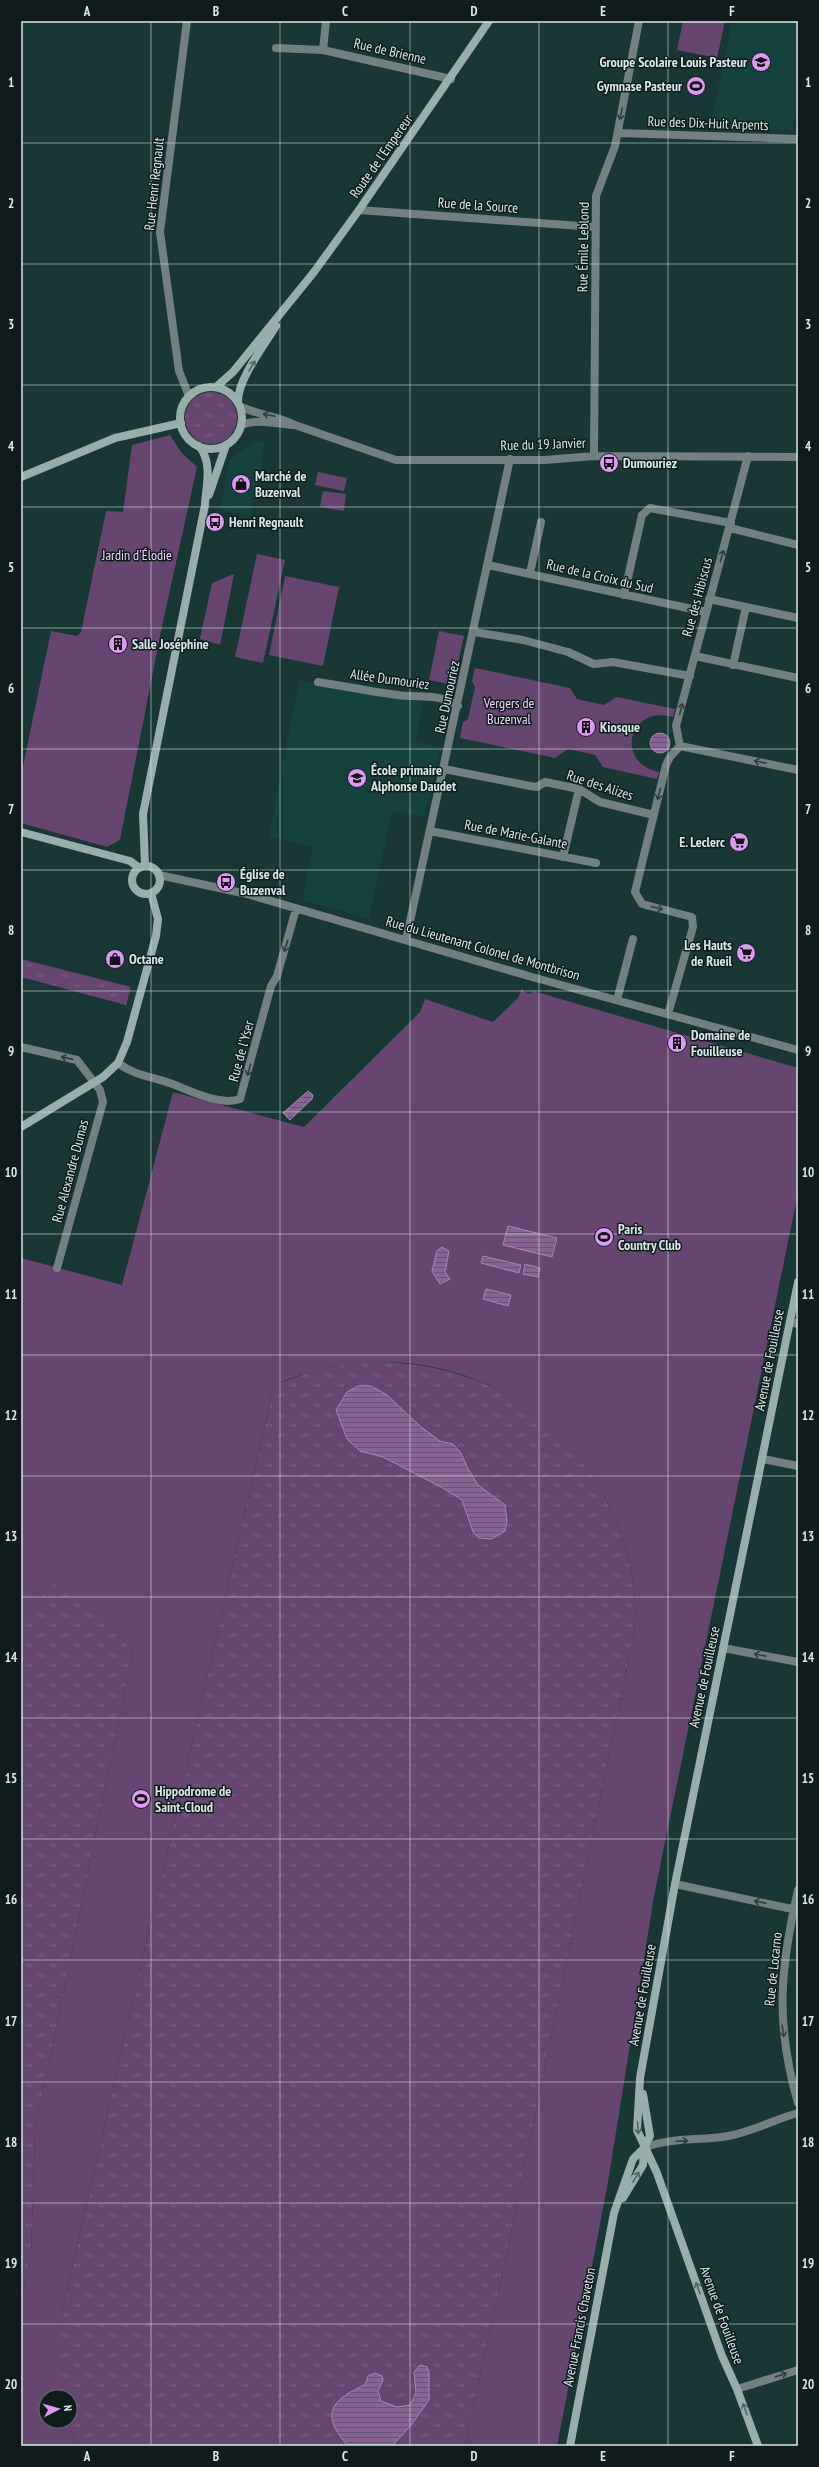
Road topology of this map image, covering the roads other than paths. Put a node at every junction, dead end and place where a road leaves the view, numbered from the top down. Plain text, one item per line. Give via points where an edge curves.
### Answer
1 (187, 21) edge
2 (326, 21) edge
3 (489, 21) edge
4 (640, 21) edge
5 (276, 48) dead end
6 (322, 50) junction
7 (451, 79) junction
8 (618, 133) junction
9 (798, 139) edge
10 (359, 210) junction
11 (595, 227) junction
12 (290, 303) junction
13 (216, 387) junction
14 (189, 396) junction
15 (239, 404) junction
16 (181, 423) junction
17 (242, 425) junction
18 (295, 425) junction
19 (226, 445) junction
20 (199, 446) junction
21 (594, 456) junction
22 (748, 456) junction
23 (798, 457) edge
24 (510, 459) junction
25 (21, 477) edge
26 (205, 506) junction
27 (541, 522) dead end
28 (731, 526) junction
29 (798, 545) edge
30 (488, 565) junction
31 (530, 573) junction
32 (624, 595) junction
33 (709, 599) junction
34 (746, 607) junction
35 (706, 612) junction
36 (798, 618) edge
37 (474, 632) junction
38 (695, 656) junction
39 (733, 665) junction
40 (690, 676) junction
41 (798, 678) edge
42 (318, 682) dead end
43 (458, 706) junction
44 (680, 746) junction
45 (444, 769) junction
46 (798, 770) edge
47 (579, 789) junction
48 (654, 815) junction
49 (21, 832) edge
50 (430, 832) junction
51 (563, 857) junction
52 (596, 863) dead end
53 (142, 866) junction
54 (159, 875) junction
55 (151, 893) junction
56 (296, 908) junction
57 (633, 939) dead end
58 (406, 940) junction
59 (617, 1000) junction
60 (668, 1014) junction
61 (21, 1047) edge
62 (798, 1050) edge
63 (118, 1063) junction
64 (95, 1083) junction
65 (21, 1127) edge
66 (57, 1268) dead end
67 (798, 1282) edge
68 (794, 1323) edge
69 (763, 1459) junction
70 (798, 1466) edge
71 (723, 1648) junction
72 (798, 1662) edge
73 (675, 1884) junction
74 (798, 1890) edge
75 (796, 1910) edge
76 (640, 2078) junction
77 (798, 2103) edge
78 (798, 2113) edge
79 (644, 2148) junction
80 (798, 2370) edge
81 (737, 2389) junction
82 (570, 2446) edge
83 (758, 2446) edge

1 - 14 street, Rue Henri Regnault via 160,232 179,371
2 - 6 street
3 - 7 street, Route de l'Empereur
4 -> 8 street, Rue Émile Leblond
5 - 6 street, Rue de Brienne
6 - 7 street, Rue de Brienne
7 - 10 street, Route de l'Empereur
8 - 9 street, Rue des Dix-Huit Arpents
8 - 11 street, Rue Émile Leblond via 596,196
10 - 11 street, Rue de la Source
10 - 12 street, Route de l'Empereur
11 - 21 street, Rue Émile Leblond
12 - 13 street, Route de l'Empereur via 233,372
15 -> 12 street, Route de l'Empereur via 238,393 244,380
13 - 14 street via 202,388
13 - 15 street via 228,392
14 - 16 street via 182,409
15 - 17 street
18 -> 15 street, Rue du 19 Janvier via 281,418 250,412
16 - 20 street via 187,436
16 - 25 street via 116,438
17 - 18 street, Rue du 19 Janvier via 264,421
17 - 19 street via 237,436
18 - 24 street, Rue du 19 Janvier via 396,460
19 - 20 street via 213,449
19 - 26 street
20 - 26 street via 208,464
21 - 22 street, Rue du 19 Janvier
21 - 24 street, Rue du 19 Janvier via 545,460
22 - 23 street, Rue du 19 Janvier
22 - 28 street, Rue des Hibiscus
24 - 30 street, Rue Dumouriez
26 - 53 street via 143,814
27 - 31 street
28 - 29 street
28 - 32 street via 650,508 642,515
33 -> 28 street, Rue des Hibiscus
30 - 31 street, Rue de la Croix du Sud
30 - 37 street, Rue Dumouriez
31 - 32 street, Rue de la Croix du Sud
32 - 35 street, Rue de la Croix du Sud
33 - 34 street
33 - 35 street, Rue des Hibiscus
34 - 36 street
34 - 39 street
35 - 38 street, Rue des Hibiscus
37 - 40 street via 524,640 568,652 594,664 613,662
37 - 43 street, Rue Dumouriez
38 - 39 street
38 - 40 street, Rue des Hibiscus
39 - 41 street
44 -> 40 street, Rue des Hibiscus via 676,726
42 - 43 street, Allée Dumouriez via 399,696 422,695 453,702
43 - 45 street, Rue Dumouriez
46 -> 44 street
44 -> 48 street via 666,765
45 - 47 street, Rue des Alizes via 530,786 537,787 545,782
45 - 50 street, Rue Dumouriez
47 - 48 street, Rue des Alizes via 584,795 600,802
47 - 51 street
48 -> 60 street via 635,892 642,904 692,917 692,927
49 - 53 street
50 - 51 street, Rue de Marie-Galante
50 - 58 street, Rue Dumouriez
51 - 52 street, Rue de Marie-Galante
53 - 54 street via 151,866
53 - 55 street via 132,876 133,886 141,893
54 - 55 street via 159,886
54 - 56 street, Rue du Lieutenant Colonel de Montbrison via 232,890
55 - 63 street via 158,919 155,941 127,1042
56 - 58 street, Rue du Lieutenant Colonel de Montbrison
56 -> 63 street, Rue de l'Yser via 240,1098 228,1101 187,1091 136,1074
57 - 59 street
58 - 59 street, Rue du Lieutenant Colonel de Montbrison
59 - 60 street, Rue du Lieutenant Colonel de Montbrison
60 - 62 street, Rue du Lieutenant Colonel de Montbrison
64 -> 61 street via 77,1060
63 - 64 street
64 - 65 street
64 - 66 street, Rue Alexandre Dumas via 103,1102
67 - 68 street, Avenue de Fouilleuse
68 - 69 street, Avenue de Fouilleuse
69 - 70 street
69 - 71 street, Avenue de Fouilleuse
72 -> 71 street
71 - 73 street, Avenue de Fouilleuse
75 -> 73 street
73 - 76 street, Avenue de Fouilleuse
74 - 75 street, Rue de Locarno
75 -> 77 street, Rue de Locarno via 781,1990 788,2066
76 -> 79 street, Avenue de Fouilleuse via 637,2130
76 - 79 street, Avenue de Fouilleuse via 650,2136
79 -> 78 street via 659,2142 730,2136
81 -> 79 street, Avenue de Fouilleuse via 722,2356 657,2173
79 - 82 street, Avenue Francis Chaveton via 633,2159 614,2213
81 -> 80 street
83 -> 81 street, Avenue de Fouilleuse

